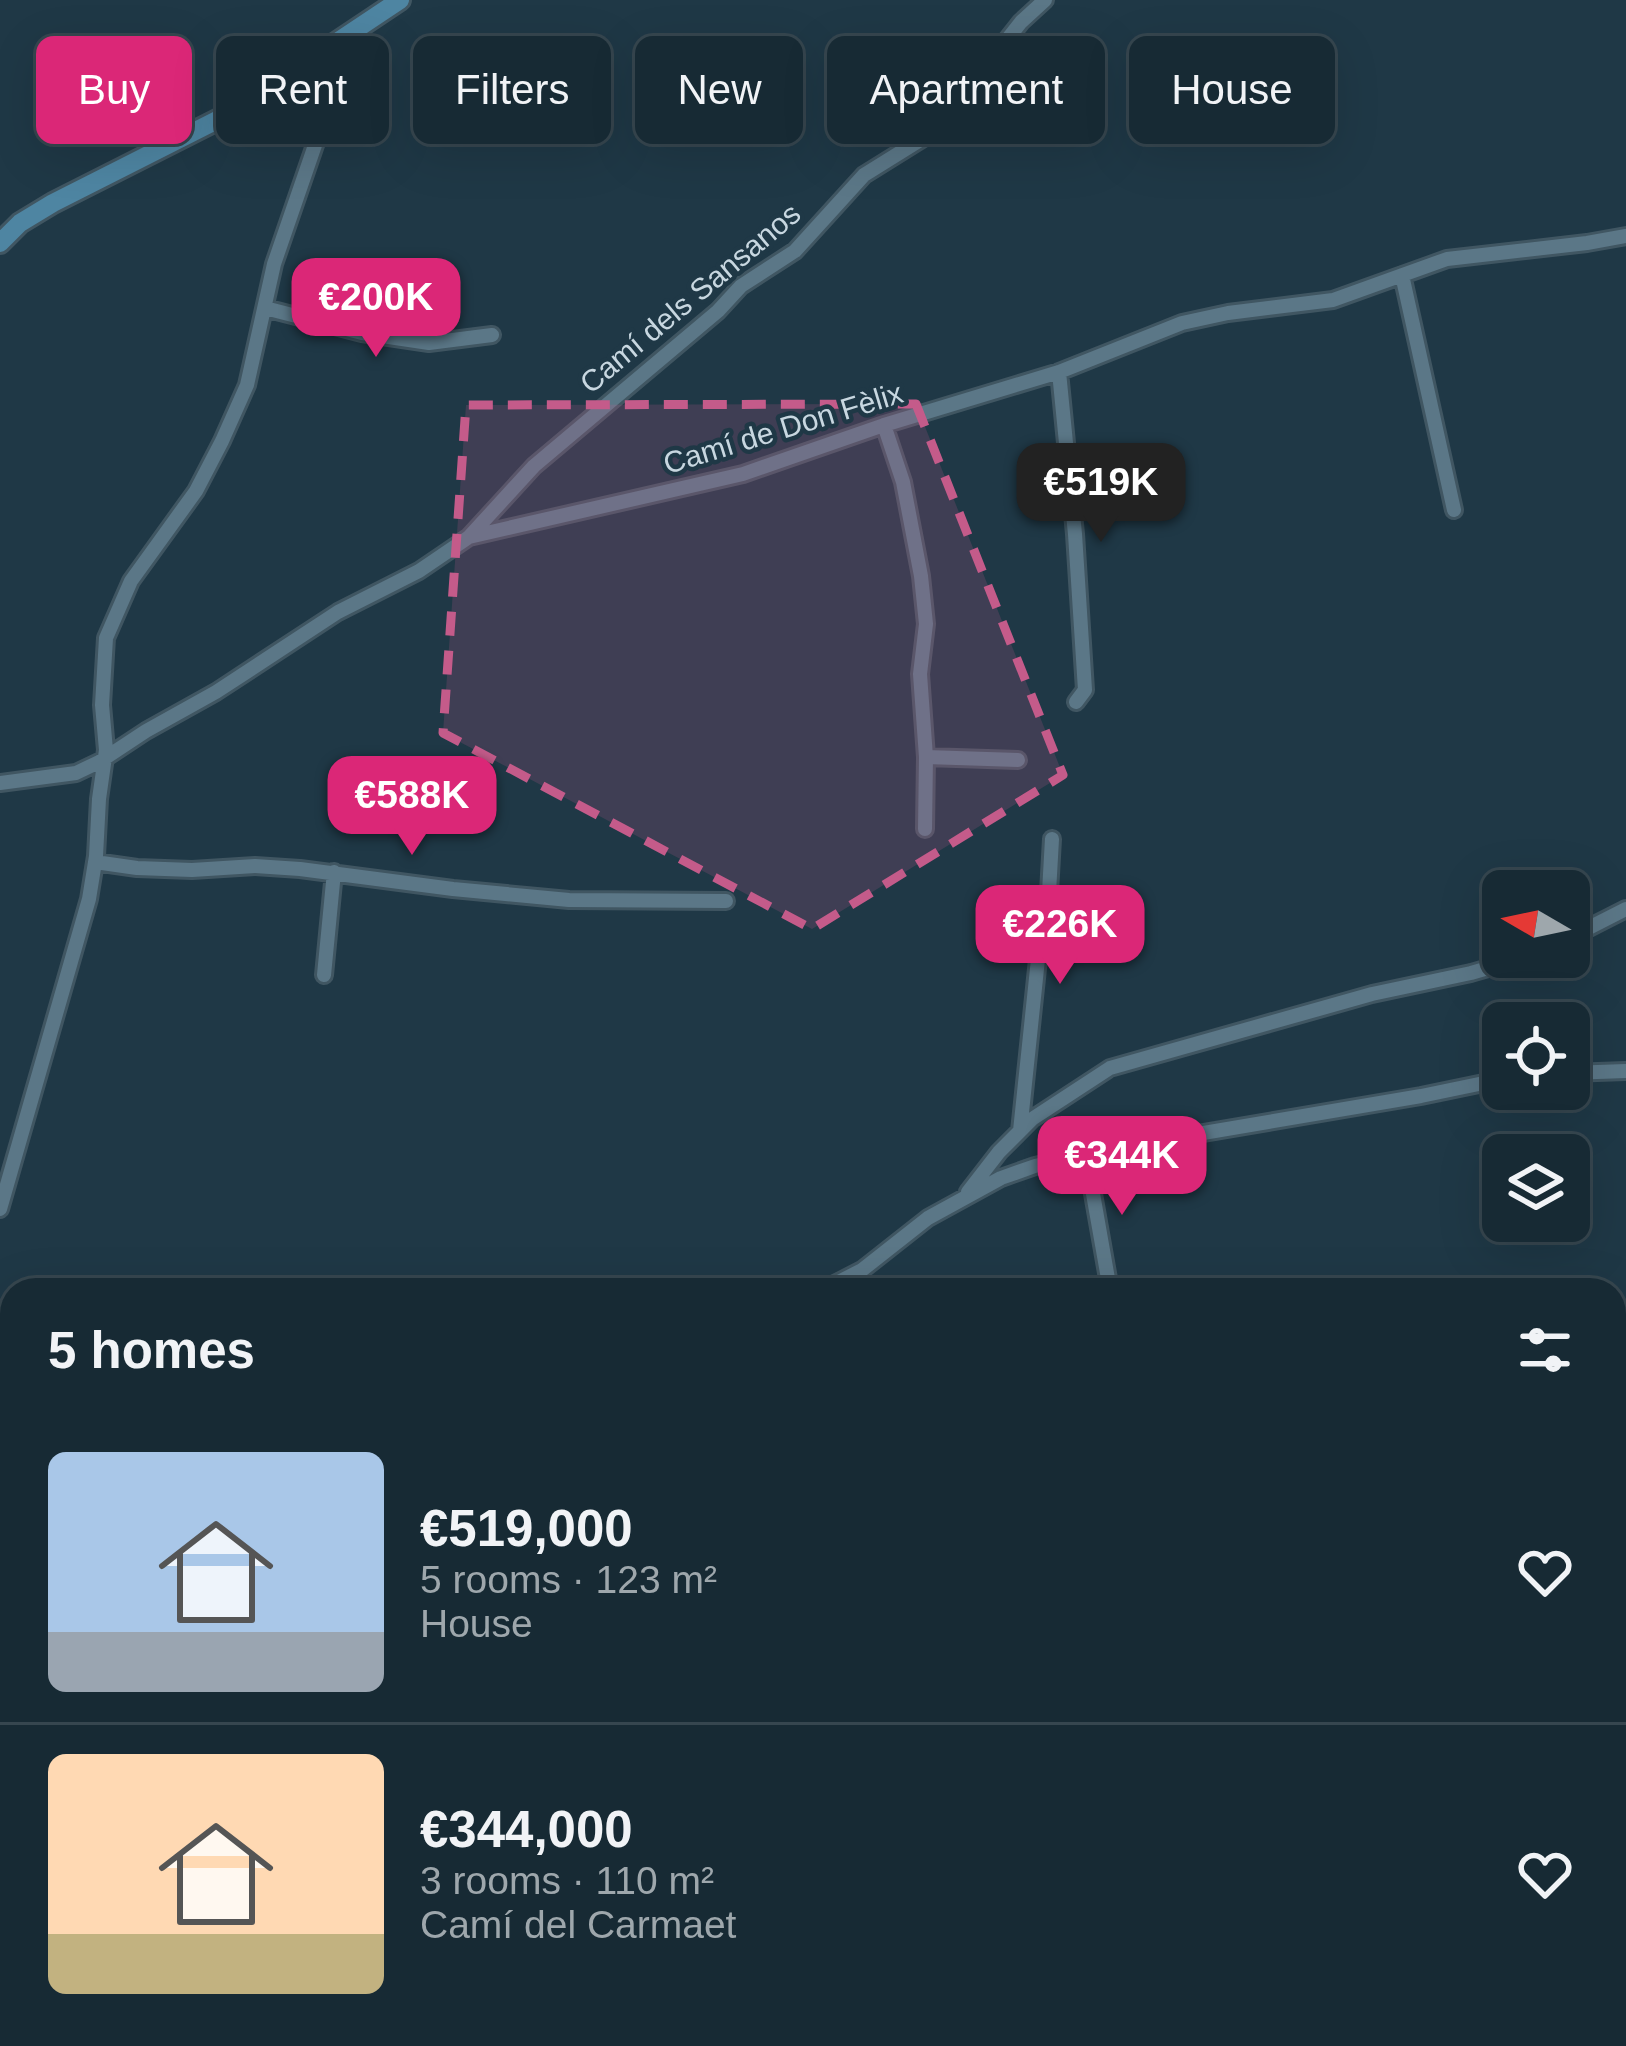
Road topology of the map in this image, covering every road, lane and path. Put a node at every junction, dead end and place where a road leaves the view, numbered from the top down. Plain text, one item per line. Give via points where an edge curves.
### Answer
1 (400, 0) edge
2 (1045, 0) edge
3 (354, 32) junction
4 (1626, 236) edge
5 (0, 243) edge
6 (1402, 275) junction
7 (265, 308) junction
8 (492, 335) dead end
9 (1059, 372) junction
10 (884, 425) junction
11 (1454, 511) dead end
12 (469, 537) junction
13 (1076, 702) dead end
14 (926, 757) junction
15 (105, 758) junction
16 (1018, 760) dead end
17 (0, 783) edge
18 (925, 830) dead end
19 (1052, 838) dead end
20 (95, 862) junction
21 (334, 872) junction
22 (726, 901) dead end
23 (1626, 909) edge
24 (1590, 927) edge
25 (1482, 970) edge
26 (324, 976) dead end
27 (1626, 1071) edge
28 (1590, 1072) edge
29 (1482, 1083) edge
30 (1020, 1131) junction
31 (1086, 1154) junction
32 (965, 1196) junction
33 (0, 1208) edge
34 (849, 1278) edge
35 (1108, 1278) edge

1 - 3 main road
2 - 12 street, Camí dels Sansanos via 942,122 864,175 795,250 741,286 534,466
3 - 5 main road via 229,114 52,203
3 - 7 street
4 - 6 street, Camí de Don Fèlix via 1447,259
6 - 9 street, Camí de Don Fèlix via 1333,300 1182,323
6 - 11 street
7 - 8 street via 429,343
7 - 15 street via 248,385 222,441 131,581 106,638
9 - 10 street, Camí de Don Fèlix
9 - 13 street via 1084,690
10 - 12 street, Camí de Don Fèlix via 743,474
10 - 14 street via 921,576
12 - 15 street, Camí de Don Fèlix
14 - 16 street
14 - 18 street
15 - 17 street, Camí de Don Fèlix via 76,773
15 - 20 street
19 - 30 street
20 - 21 street
20 - 33 street
21 - 22 street via 569,900
21 - 26 street
23 - 24 street
25 - 30 street via 1110,1068
27 - 28 street
29 - 31 street
30 - 32 street
31 - 32 street
31 - 35 street
32 - 34 street

